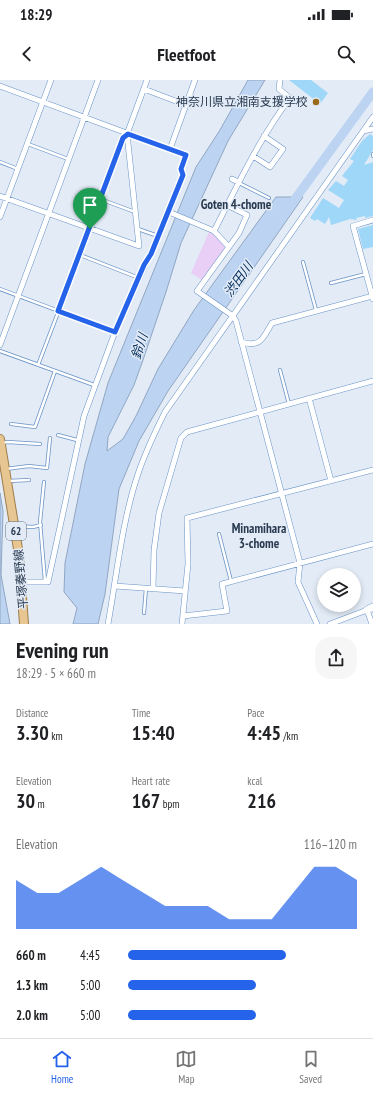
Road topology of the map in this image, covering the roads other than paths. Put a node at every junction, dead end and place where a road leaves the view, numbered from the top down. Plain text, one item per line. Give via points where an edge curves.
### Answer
1 (51, 80) edge
2 (98, 80) edge
3 (147, 80) edge
4 (196, 80) edge
5 (280, 80) edge
6 (0, 86) edge
7 (144, 89) junction
8 (42, 102) junction
9 (186, 105) junction
10 (84, 117) junction
11 (373, 117) edge
12 (373, 129) edge
13 (363, 131) junction
14 (128, 134) junction
15 (264, 136) junction
16 (27, 143) junction
17 (170, 149) junction
18 (253, 156) junction
19 (69, 159) junction
20 (0, 162) edge
21 (18, 169) junction
22 (232, 179) dead end
23 (238, 182) junction
24 (0, 196) edge
25 (7, 198) junction
26 (269, 198) dead end
27 (100, 199) junction
28 (227, 205) junction
29 (135, 212) junction
30 (169, 212) junction
31 (50, 214) junction
32 (0, 217) edge
33 (373, 220) edge
34 (90, 229) junction
35 (137, 229) junction
36 (214, 231) junction
37 (158, 236) junction
38 (229, 247) junction
39 (80, 255) junction
40 (303, 262) dead end
41 (367, 274) junction
42 (139, 278) junction
43 (331, 283) dead end
44 (0, 289) edge
45 (19, 296) junction
46 (373, 297) edge
47 (316, 310) junction
48 (58, 311) junction
49 (233, 316) junction
50 (115, 332) junction
51 (241, 342) junction
52 (0, 345) edge
53 (0, 351) edge
54 (38, 365) junction
55 (280, 370) dead end
56 (55, 371) junction
57 (373, 381) edge
58 (94, 385) junction
59 (309, 398) junction
60 (289, 404) junction
61 (259, 412) junction
62 (12, 424) dead end
63 (58, 435) dead end
64 (50, 438) dead end
65 (77, 440) junction
66 (0, 441) edge
67 (40, 444) dead end
68 (6, 469) junction
69 (373, 470) edge
70 (29, 480) dead end
71 (8, 481) junction
72 (331, 481) junction
73 (44, 482) dead end
74 (282, 494) junction
75 (41, 525) junction
76 (15, 526) junction
77 (219, 534) dead end
78 (373, 544) edge
79 (300, 563) junction
80 (230, 581) junction
81 (22, 582) junction
82 (45, 582) junction
83 (115, 586) junction
84 (146, 588) junction
85 (153, 588) junction
86 (185, 591) junction
87 (370, 608) edge
88 (144, 613) dead end
89 (183, 616) junction
90 (24, 624) edge
91 (108, 624) edge
92 (182, 624) edge
93 (317, 624) edge
94 (330, 624) edge
95 (372, 624) edge

1 - 8 street
2 - 10 street
3 - 7 street
4 - 9 street
5 - 15 street via 279,89 290,98
6 - 8 street
7 - 9 street
7 - 14 street
8 - 10 street
8 - 16 street
9 - 17 street
10 - 14 street
10 - 19 street
11 - 13 street
12 - 13 street
13 - 49 street
14 - 17 street
14 - 27 street via 123,138
14 - 29 street
15 - 18 street
15 - 18 street via 283,148 270,167
16 - 19 lane
16 - 21 street
17 - 30 street via 186,155 181,169 183,175
18 - 23 street
19 - 31 street
20 - 21 lane
21 - 25 street
22 - 23 street
23 - 26 lane
23 - 28 street
24 - 25 street
25 - 31 street
25 - 32 street
27 - 29 lane
27 - 34 street
28 - 36 street
28 - 38 street via 247,215
29 - 35 street
30 - 36 street
30 - 37 street
31 - 34 street
31 - 45 street
33 - 41 street via 353,226
34 - 35 street via 139,246
34 - 39 lane
35 - 37 lane
36 - 38 street
37 - 42 street
38 - 49 street via 197,291
39 - 42 lane
39 - 48 lane
40 - 47 lane
41 - 43 lane
41 - 46 street
42 - 50 street
44 - 45 lane
45 - 48 lane
45 - 52 street
46 - 47 street
47 - 51 street via 272,323 259,342 252,345
48 - 50 lane
48 - 54 lane
49 - 51 street
49 - 83 street via 165,412 152,437 138,472 121,546
50 - 58 street
51 - 61 street
53 - 54 lane
54 - 56 lane
55 - 60 lane
56 - 58 lane
56 - 62 lane via 35,427
57 - 59 street
58 - 65 street
59 - 60 street
59 - 72 street
60 - 61 street
61 - 74 street
61 - 85 street via 187,432 181,438 159,513 154,550
63 - 65 lane
64 - 68 lane via 48,468 29,466
65 - 82 street via 48,582
66 - 67 lane
66 - 68 main road, 平塚秦野線 / 62
68 - 71 main road, 平塚秦野線 / 62
69 - 72 street
70 - 71 lane
71 - 76 main road, 平塚秦野線 / 62
72 - 74 street
73 - 75 lane
74 - 79 street
74 - 86 street via 187,518 188,564
75 - 76 lane
75 - 82 lane
76 - 81 main road, 平塚秦野線 / 62
77 - 80 lane
78 - 79 street
79 - 80 street
79 - 93 street via 298,582
80 - 89 street via 222,584 227,610
81 - 82 street
81 - 90 main road, 平塚秦野線 / 62
83 - 84 street
83 - 91 street
84 - 85 street
84 - 88 lane
85 - 86 street
86 - 89 street
87 - 94 street
87 - 95 street
89 - 92 street

